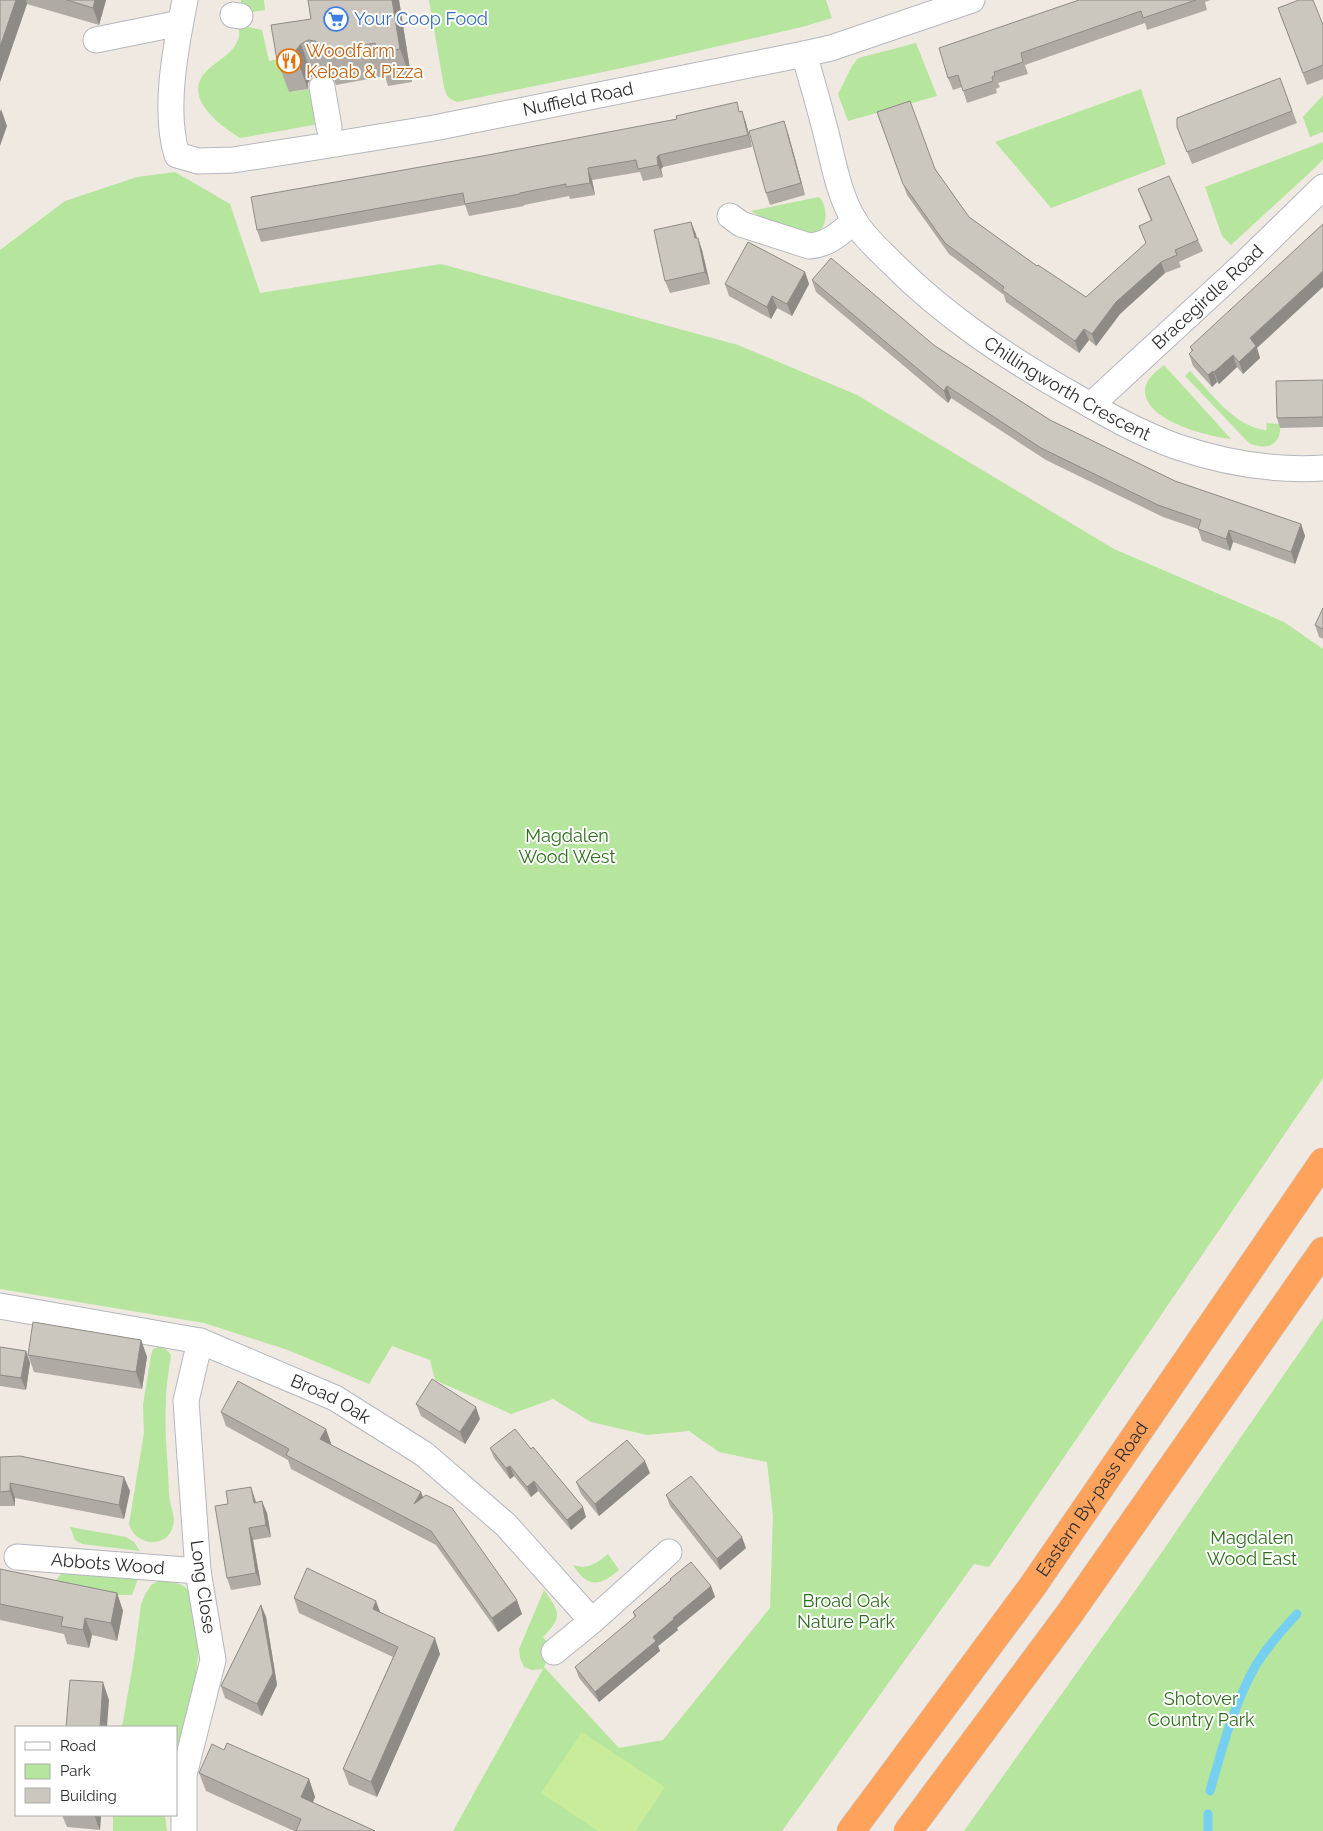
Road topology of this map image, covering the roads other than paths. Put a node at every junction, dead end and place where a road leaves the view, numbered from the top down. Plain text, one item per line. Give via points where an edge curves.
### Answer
1 (972, 0) edge
2 (183, 12) edge
3 (96, 40) dead end
4 (804, 54) junction
5 (322, 87) edge
6 (329, 127) dead end
7 (1323, 188) edge
8 (730, 216) dead end
9 (855, 221) junction
10 (1091, 405) junction
11 (1323, 468) edge
12 (1323, 1162) edge
13 (1323, 1251) edge
14 (0, 1306) edge
15 (200, 1341) junction
16 (669, 1552) dead end
17 (17, 1557) dead end
18 (198, 1571) junction
19 (592, 1621) junction
20 (554, 1652) dead end
21 (184, 1831) edge
22 (851, 1831) edge
23 (908, 1831) edge

1 - 4 street, Nuffield Road
2 - 3 street
2 - 4 street, Nuffield Road via 172,88 171,131 177,155 198,161 233,160 443,126
4 - 9 street, Chillingworth Crescent via 838,183
5 - 6 street
7 - 10 street, Bracegirdle Road
8 - 9 street via 741,224 808,246 820,245
9 - 10 street, Chillingworth Crescent via 909,281 935,304 1023,366
10 - 11 street, Chillingworth Crescent via 1147,434 1217,459 1277,468
12 - 22 highway, Eastern By-pass Road via 1032,1587
13 - 23 highway via 1070,1613
14 - 15 street, Broad Oak
15 - 18 street, Long Close via 186,1402
15 - 19 street, Broad Oak via 334,1398 424,1454 506,1525
16 - 19 street
17 - 18 street, Abbots Wood
18 - 21 street, Long Close via 213,1660 184,1774
19 - 20 street

